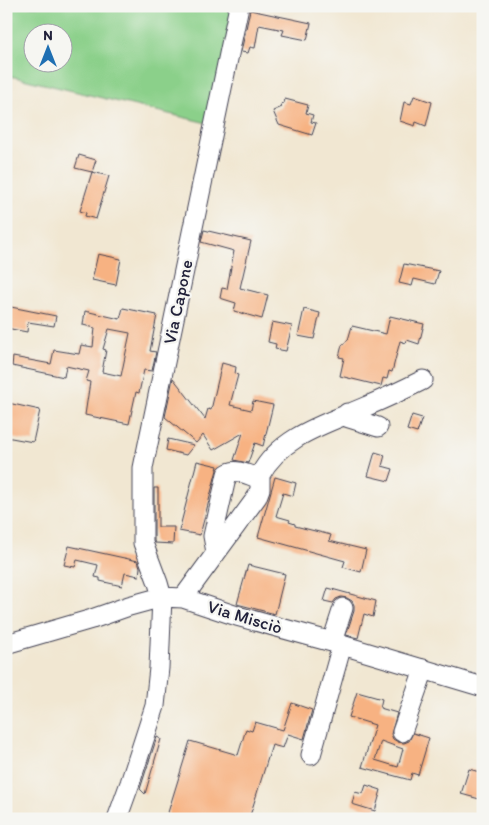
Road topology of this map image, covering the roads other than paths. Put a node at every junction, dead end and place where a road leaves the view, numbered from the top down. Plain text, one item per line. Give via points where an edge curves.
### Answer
1 (239, 6) edge
2 (423, 380) dead end
3 (347, 413) junction
4 (378, 427) dead end
5 (260, 480) junction
6 (216, 552) junction
7 (162, 597) junction
8 (183, 598) junction
9 (343, 608) dead end
10 (337, 643) junction
11 (6, 644) edge
12 (424, 669) junction
13 (483, 687) edge
14 (402, 732) dead end
15 (311, 755) dead end
16 (117, 819) edge

1 - 7 street, Via Capone via 143,468 143,543
2 - 3 street
3 - 4 street via 353,420
3 - 5 street via 304,432 279,451 262,470
5 - 6 street via 257,497
5 - 6 street via 236,471 227,474 213,536
6 - 8 street
7 - 8 street, Via Misciò
7 - 11 street, Via Misciò
7 - 16 street via 155,706
8 - 10 street, Via Misciò
9 - 10 street
10 - 12 street, Via Misciò
10 - 15 street
12 - 13 street, Via Misciò
12 - 14 street

